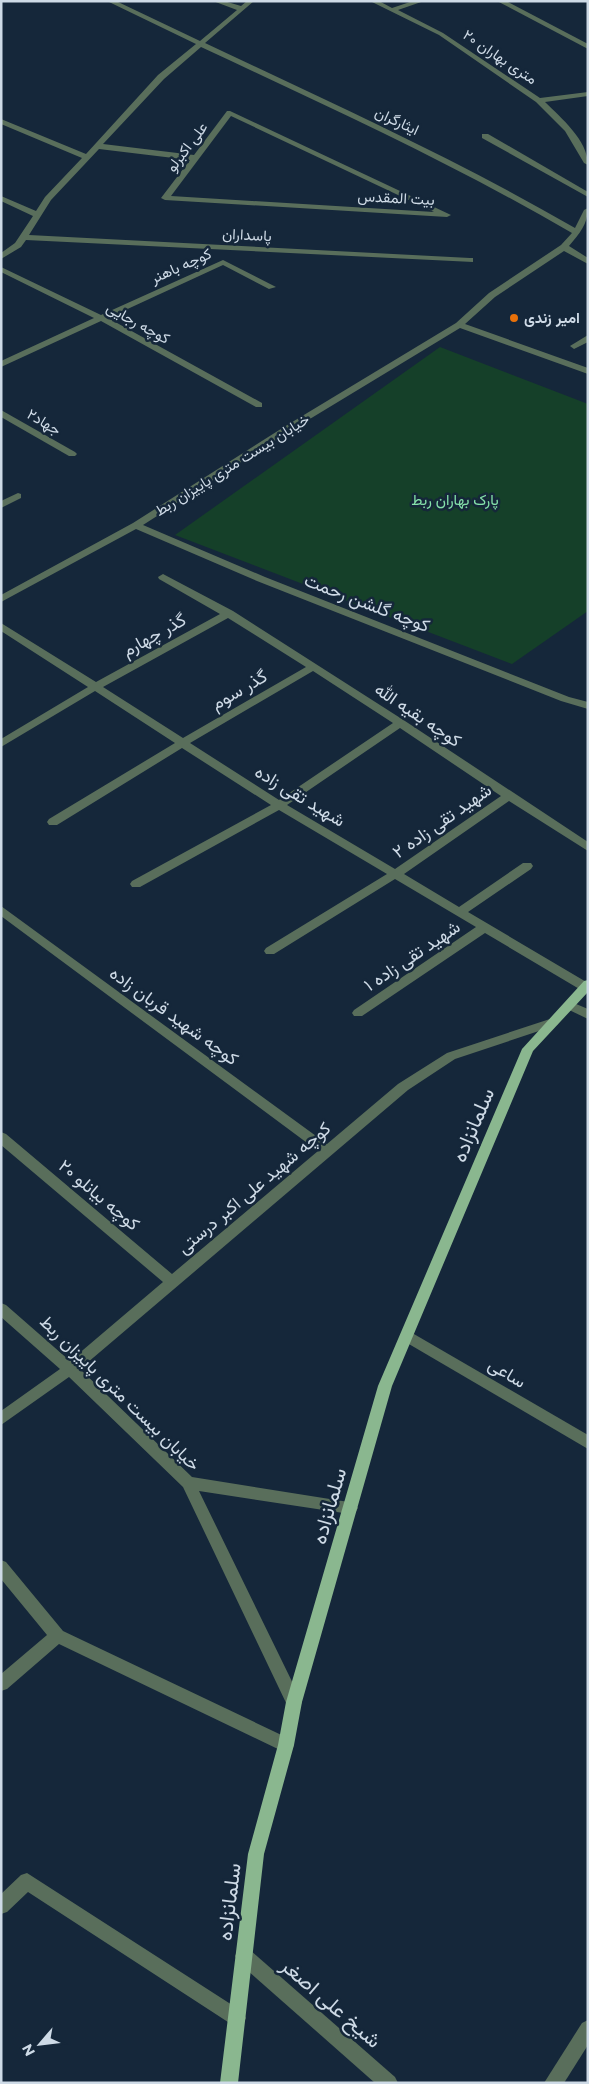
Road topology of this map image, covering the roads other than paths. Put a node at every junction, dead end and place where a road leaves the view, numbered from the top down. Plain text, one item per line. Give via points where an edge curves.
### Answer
1 (110, 1) edge
2 (216, 1) edge
3 (251, 1) edge
4 (373, 1) edge
5 (421, 1) edge
6 (500, 1) edge
7 (242, 10) junction
8 (391, 10) junction
9 (201, 45) junction
10 (588, 46) edge
11 (588, 94) edge
12 (539, 100) junction
13 (230, 113) joint
14 (1, 121) edge
15 (485, 136) dead end
16 (573, 139) junction
17 (98, 146) junction
18 (588, 148) edge
19 (87, 157) junction
20 (196, 158) junction
21 (588, 164) edge
22 (588, 195) edge
23 (1, 198) edge
24 (165, 198) joint
25 (588, 210) edge
26 (38, 215) junction
27 (577, 232) junction
28 (23, 237) junction
29 (564, 247) junction
30 (1, 257) edge
31 (470, 260) dead end
32 (588, 262) edge
33 (1, 269) edge
34 (272, 287) dead end
35 (101, 318) junction
36 (459, 325) junction
37 (588, 338) edge
38 (574, 346) dead end
39 (1, 364) edge
40 (588, 371) edge
41 (260, 405) dead end
42 (1, 413) edge
43 (72, 454) dead end
44 (18, 496) dead end
45 (1, 505) edge
46 (136, 525) junction
47 (163, 578) dead end
48 (1, 599) edge
49 (229, 613) junction
50 (1, 626) edge
51 (312, 666) junction
52 (95, 687) junction
53 (588, 706) edge
54 (400, 723) junction
55 (182, 743) junction
56 (1, 744) edge
57 (508, 796) junction
58 (279, 805) junction
59 (53, 822) dead end
60 (588, 848) edge
61 (527, 866) dead end
62 (397, 874) junction
63 (136, 884) dead end
64 (1, 910) edge
65 (460, 912) junction
66 (485, 927) junction
67 (270, 951) dead end
68 (587, 986) edge
69 (568, 1005) junction
70 (358, 1013) dead end
71 (588, 1015) edge
72 (552, 1022) junction
73 (1, 1137) edge
74 (327, 1151) junction
75 (172, 1282) junction
76 (1, 1308) edge
77 (407, 1336) junction
78 (70, 1369) junction
79 (1, 1419) edge
80 (588, 1443) edge
81 (188, 1483) junction
82 (350, 1508) junction
83 (1, 1567) edge
84 (57, 1636) junction
85 (1, 1684) edge
86 (294, 1702) junction
87 (286, 1745) junction
88 (1, 1906) edge
89 (244, 1956) junction
90 (237, 2018) junction
91 (588, 2029) edge
92 (229, 2083) edge
93 (389, 2083) edge
94 (554, 2083) edge

1 - 9 street, ایثارگران
2 - 7 street
3 - 7 street
4 - 8 street, ۲۰ متری بهاران
5 - 8 street
6 - 10 street
7 - 9 street
8 - 12 street, ۲۰ متری بهاران via 441,34
9 - 17 street via 161,77
9 - 27 street, ایثارگران via 433,153
11 - 12 street
12 - 16 street, ۲۰ متری بهاران
13 - 20 street, علی اکبرلو
13 - 24 street, بیت المقدس via 447,215
14 - 19 street
15 - 22 street
16 - 18 street
16 - 21 street, ۲۰ متری بهاران
17 - 19 street
17 - 20 street
19 - 26 street via 48,199
20 - 24 street, علی اکبرلو
23 - 26 street
25 - 27 street
26 - 28 street
27 - 29 street
28 - 30 street via 18,246
28 - 31 street, پاسداران
29 - 32 street
29 - 36 street via 492,295
33 - 35 street, کوچه رجایی
34 - 35 street, کوچه باهنر via 223,262
35 - 39 street
35 - 41 street, کوچه رجایی
36 - 40 street
36 - 46 street, خیابان بیست متری پاییزان ربط
37 - 38 street
42 - 43 street, جهاد۲
44 - 45 street
46 - 48 street, خیابان بیست متری پاییزان ربط
46 - 53 street, کوچه گلشن رحمت via 261,579
47 - 49 street, کوچه بقیه الله
49 - 51 street, کوچه بقیه الله
49 - 52 street, گذر چهارم
50 - 52 street, شهید تقی زاده
51 - 54 street, کوچه بقیه الله
51 - 55 street, گذر سوم
52 - 55 street, شهید تقی زاده
52 - 56 street, گذر چهارم
54 - 57 street, کوچه بقیه الله
54 - 58 street
55 - 58 street, شهید تقی زاده
55 - 59 street, گذر سوم
57 - 60 street, کوچه بقیه الله
57 - 62 street, شهید تقی زاده ۲
58 - 62 street, شهید تقی زاده
58 - 63 street
61 - 65 street
62 - 65 street, شهید تقی زاده
62 - 67 street, شهید تقی زاده ۲
64 - 74 street, کوچه شهید قربان زاده
65 - 66 street, شهید تقی زاده
66 - 68 street, شهید تقی زاده
66 - 70 street, شهید تقی زاده ۱
68 - 69 main road, سلمانزاده
69 - 71 street
69 - 72 main road, سلمانزاده
72 - 74 street, کوچه شهید علی اکبر درستی via 452,1056 403,1087
72 - 77 main road, سلمانزاده via 528,1049
73 - 75 street, کوچه بیانلو ۲۰
74 - 75 street, کوچه شهید علی اکبر درستی
75 - 78 street, کوچه شهید علی اکبر درستی
76 - 78 street, خیابان بیست متری پاییزان ربط
77 - 80 street, ساعی
77 - 82 main road, سلمانزاده via 385,1386
78 - 79 street, کوچه شهید علی اکبر درستی
78 - 81 street, خیابان بیست متری پاییزان ربط
81 - 82 street
81 - 86 street, خیابان بیست متری پاییزان ربط
82 - 86 main road, سلمانزاده
83 - 84 street
84 - 85 street
84 - 87 street
86 - 87 main road, سلمانزاده
87 - 89 main road, سلمانزاده via 256,1854
88 - 90 street via 27,1881
89 - 90 main road, سلمانزاده
89 - 93 street, شیخ علی اصغر
90 - 92 main road, سلمانزاده
91 - 94 street

